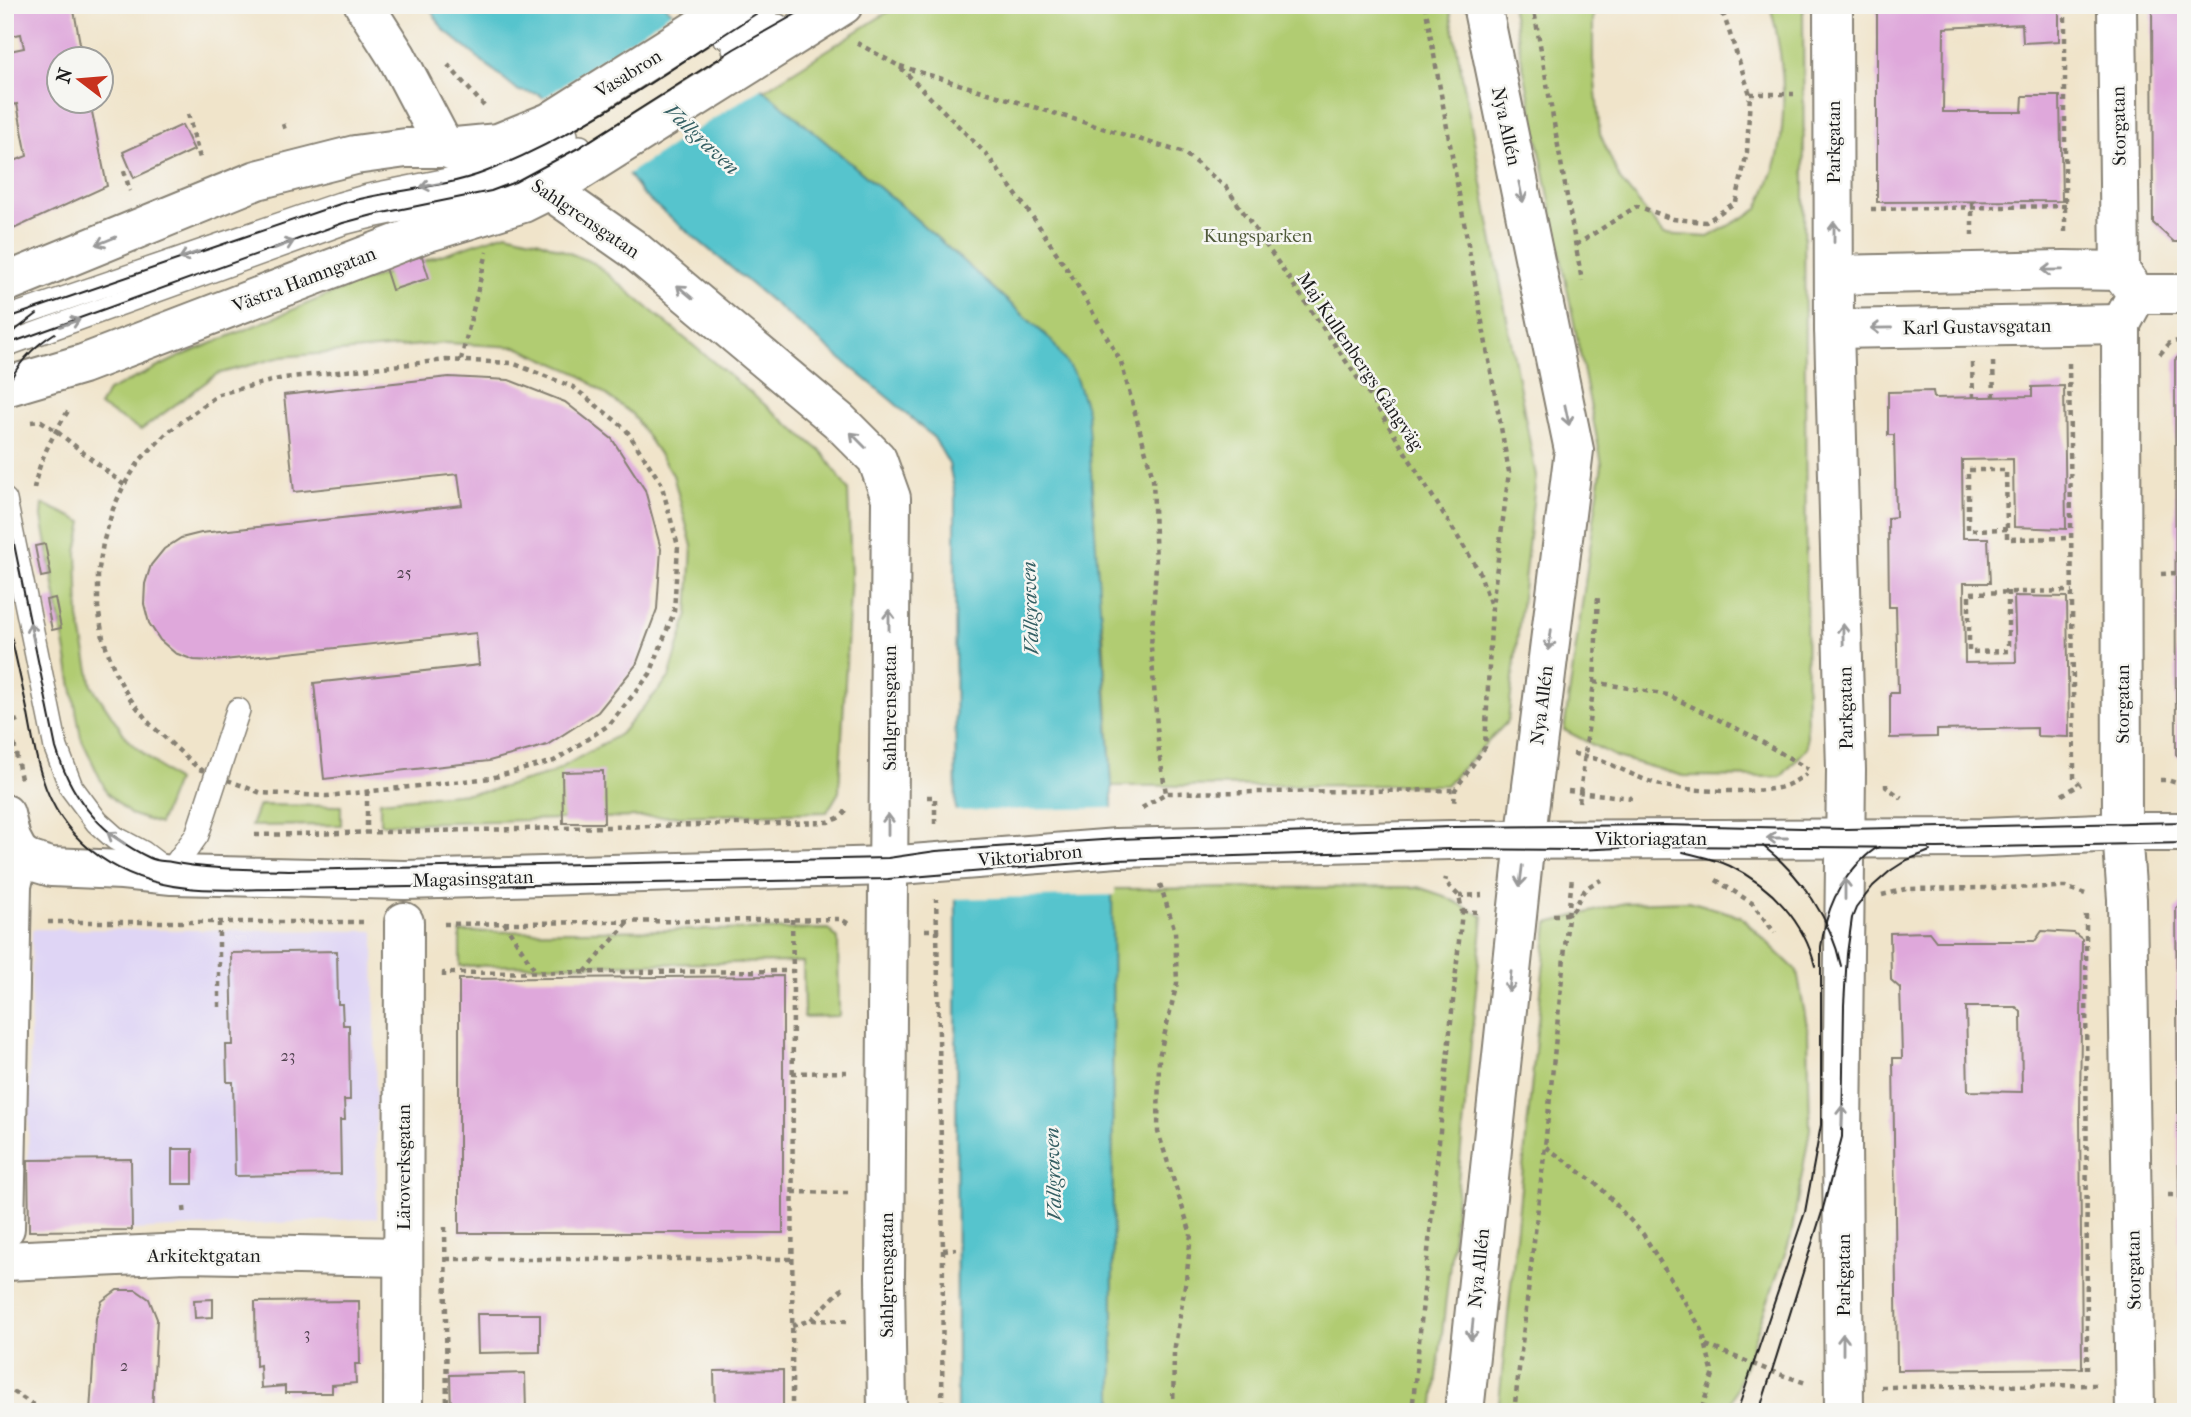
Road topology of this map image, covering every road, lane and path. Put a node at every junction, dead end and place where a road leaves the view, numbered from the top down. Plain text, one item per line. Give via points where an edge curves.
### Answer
1 (364, 5) edge
2 (770, 5) edge
3 (813, 5) edge
4 (843, 5) edge
5 (1425, 5) edge
6 (1482, 5) edge
7 (1708, 5) edge
8 (1833, 5) edge
9 (2066, 5) edge
10 (2117, 5) edge
11 (729, 35) edge
12 (853, 41) dead end
13 (445, 62) dead end
14 (899, 66) junction
15 (488, 108) dead end
16 (188, 114) dead end
17 (573, 141) junction
18 (445, 148) junction
19 (203, 167) dead end
20 (124, 171) dead end
21 (523, 178) junction
22 (1972, 201) dead end
23 (134, 202) dead end
24 (2066, 206) junction
25 (1871, 208) dead end
26 (1972, 208) junction
27 (2065, 243) dead end
28 (1576, 245) dead end
29 (1973, 246) dead end
30 (487, 258) dead end
31 (1834, 275) junction
32 (5, 283) edge
33 (2186, 294) edge
34 (2126, 296) junction
35 (5, 319) edge
36 (1834, 329) junction
37 (5, 345) edge
38 (2069, 355) dead end
39 (461, 360) junction
40 (1972, 361) dead end
41 (1993, 361) dead end
42 (5, 387) edge
43 (1973, 397) dead end
44 (1994, 397) dead end
45 (41, 421) dead end
46 (124, 485) junction
47 (5, 500) edge
48 (2007, 529) junction
49 (2071, 538) junction
50 (2176, 573) dead end
51 (2156, 575) dead end
52 (2008, 591) junction
53 (2072, 591) junction
54 (1492, 606) junction
55 (1594, 682) dead end
56 (237, 710) dead end
57 (18, 720) dead end
58 (1485, 747) junction
59 (1536, 750) junction
60 (215, 775) junction
61 (1886, 778) dead end
62 (2122, 782) junction
63 (2078, 784) junction
64 (1455, 790) junction
65 (367, 792) junction
66 (2049, 795) dead end
67 (13, 797) edge
68 (888, 797) junction
69 (1913, 799) dead end
70 (2122, 832) junction
71 (2186, 832) edge
72 (368, 833) junction
73 (197, 835) junction
74 (1525, 839) junction
75 (1845, 839) junction
76 (1450, 840) junction
77 (1117, 848) joint
78 (12, 853) edge
79 (941, 861) junction
80 (887, 866) junction
81 (172, 876) junction
82 (1613, 878) dead end
83 (1712, 878) dead end
84 (1160, 884) dead end
85 (2087, 894) junction
86 (2127, 899) junction
87 (1877, 901) dead end
88 (1462, 911) junction
89 (1517, 914) junction
90 (792, 919) junction
91 (629, 921) junction
92 (12, 922) junction
93 (404, 922) joint
94 (503, 922) junction
95 (219, 923) junction
96 (916, 930) dead end
97 (937, 930) junction
98 (854, 932) dead end
99 (1775, 933) dead end
100 (444, 935) dead end
101 (444, 961) dead end
102 (793, 971) junction
103 (536, 972) junction
104 (584, 972) junction
105 (444, 974) junction
106 (444, 987) dead end
107 (219, 1007) dead end
108 (850, 1059) dead end
109 (850, 1072) junction
110 (792, 1073) junction
111 (850, 1086) dead end
112 (1545, 1147) dead end
113 (793, 1192) junction
114 (852, 1193) dead end
115 (445, 1218) dead end
116 (5, 1228) edge
117 (956, 1249) dead end
118 (943, 1250) junction
119 (403, 1257) junction
120 (446, 1259) junction
121 (792, 1259) junction
122 (5, 1261) edge
123 (854, 1277) dead end
124 (811, 1320) junction
125 (852, 1322) dead end
126 (792, 1326) junction
127 (1706, 1345) junction
128 (2087, 1369) dead end
129 (1813, 1385) dead end
130 (5, 1386) edge
131 (1883, 1387) dead end
132 (2135, 1398) edge
133 (44, 1412) edge
134 (403, 1412) edge
135 (447, 1412) edge
136 (792, 1412) edge
137 (887, 1412) edge
138 (942, 1412) edge
139 (1174, 1412) edge
140 (1412, 1412) edge
141 (1464, 1412) edge
142 (1696, 1412) edge
143 (1844, 1412) edge

1 - 18 street
2 - 11 lane
3 - 11 lane
4 - 11 street
5 - 54 path via 1509,472
6 -> 59 street, Nya Allén via 1574,450
7 - 28 path via 1724,16 1750,94 1747,152 1736,202 1706,222 1673,219 1637,206
31 -> 8 street, Parkgatan
9 - 24 path
10 - 34 street, Storgatan
11 - 17 street
11 - 17 street, Vasabron
12 - 14 path
13 - 15 path
14 - 54 path, Maj Kullenbergs Gångväg via 1184,153 1226,187 1372,399 1479,571
14 - 64 path via 987,155 1076,283 1121,362 1153,478 1156,565 1151,647 1166,793
16 - 19 path
17 - 18 street
17 - 21 street, Västra Hamngatan
17 - 21 lane, Västra Hamngatan
18 - 21 street, Sahlgrensgatan
18 -> 32 street via 355,155 257,180
20 - 23 path
21 -> 35 lane via 455,180 368,196
37 -> 21 lane via 343,223 491,191
21 - 42 street, Västra Hamngatan via 523,203 425,233 83,364
68 -> 21 street, Sahlgrensgatan via 891,498 877,459 839,421 632,248
22 - 26 path
24 - 26 path
24 - 27 path
25 - 26 path
26 - 29 path
30 - 39 path
34 -> 31 street, Karl Gustavsgatan via 2050,270
31 - 36 street, Parkgatan
33 - 34 street, Karl Gustavsgatan
34 -> 36 street, Karl Gustavsgatan
34 - 62 street, Storgatan
75 -> 36 street, Parkgatan
38 - 49 path
39 - 46 path via 282,378 219,394 167,433
39 - 65 path via 512,363 573,387 625,428 661,483 678,547 674,612 650,674 618,715 554,761 491,778
40 - 43 path
41 - 44 path
45 - 46 path
46 - 60 path via 109,520 98,575 103,638 128,696 150,724 199,769
81 -> 47 lane via 104,830 85,809 63,771
48 - 48 path via 2006,470 1968,470 1968,530
48 - 49 path via 2007,539
49 - 53 path
50 - 51 path
52 - 52 path via 1969,593 1969,652 2008,651
52 - 53 path
53 - 63 path via 2074,778
54 - 58 path
55 - 59 path via 1668,695 1811,771 1774,789 1710,790 1664,786 1584,755
56 - 60 lane
57 - 67 path via 10,723
58 - 59 path
58 - 64 path
59 - 74 street, Nya Allén
60 - 65 path via 261,793 327,796
60 - 73 lane
61 - 69 path via 1886,787 1902,798
62 - 63 path
62 - 70 street, Storgatan
63 - 66 path via 2062,795
64 - 76 path
65 - 72 path
67 - 78 street
68 - 72 path via 849,799 846,811 828,822
68 - 79 path via 935,797
80 -> 68 street, Sahlgrensgatan
70 - 71 street, Viktoriagatan
70 - 75 street, Viktoriagatan
70 - 86 street, Storgatan
72 - 73 path
73 - 81 lane
75 -> 74 street, Viktoriagatan
74 - 76 street, Viktoriagatan
74 -> 89 street, Nya Allén
143 -> 75 street, Parkgatan
76 - 77 street, Viktoriagatan
76 - 88 path via 1446,882 1459,896
77 - 79 street, Viktoriabron
78 - 81 street, Magasinsgatan via 51,867
78 - 92 street
79 - 80 street, Magasinsgatan
79 - 97 path
80 - 81 street, Magasinsgatan via 405,880
80 - 137 street, Sahlgrensgatan
82 - 89 path via 1585,890 1577,907 1566,915
83 - 99 path via 1752,903
84 - 139 path via 1175,930 1177,982 1159,1057 1158,1132 1191,1234 1174,1352
85 - 86 path
85 - 87 path via 2066,887 1906,889 1883,894
85 - 128 path
86 - 132 street, Storgatan
88 - 89 path
88 - 140 path
89 -> 141 street, Nya Allén
90 - 91 path
90 - 98 path via 841,919
90 - 102 path
91 - 94 path
91 - 104 path
92 - 95 path
92 - 116 street
93 - 95 path
93 - 119 street, Läroverksgatan
94 - 100 path via 444,922
94 - 103 path
95 - 107 path
96 - 97 path
97 - 118 path
101 - 105 path
102 - 104 path
102 - 110 path
103 - 104 path
103 - 105 path
105 - 106 path
108 - 109 path
109 - 110 path
109 - 111 path
110 - 113 path
112 - 127 path via 1598,1185 1643,1234 1702,1330
113 - 114 path
113 - 121 path
115 - 120 path
117 - 118 path
118 - 138 path
119 - 120 path
119 - 122 street, Arkitektgatan via 186,1253
119 - 134 street, Läroverksgatan
120 - 121 path
120 - 135 path
121 - 126 path
123 - 124 path
124 - 125 path
124 - 126 path
126 - 136 path
127 - 129 path
127 - 142 path via 1713,1375 1702,1408
130 - 133 path
131 - 132 path

